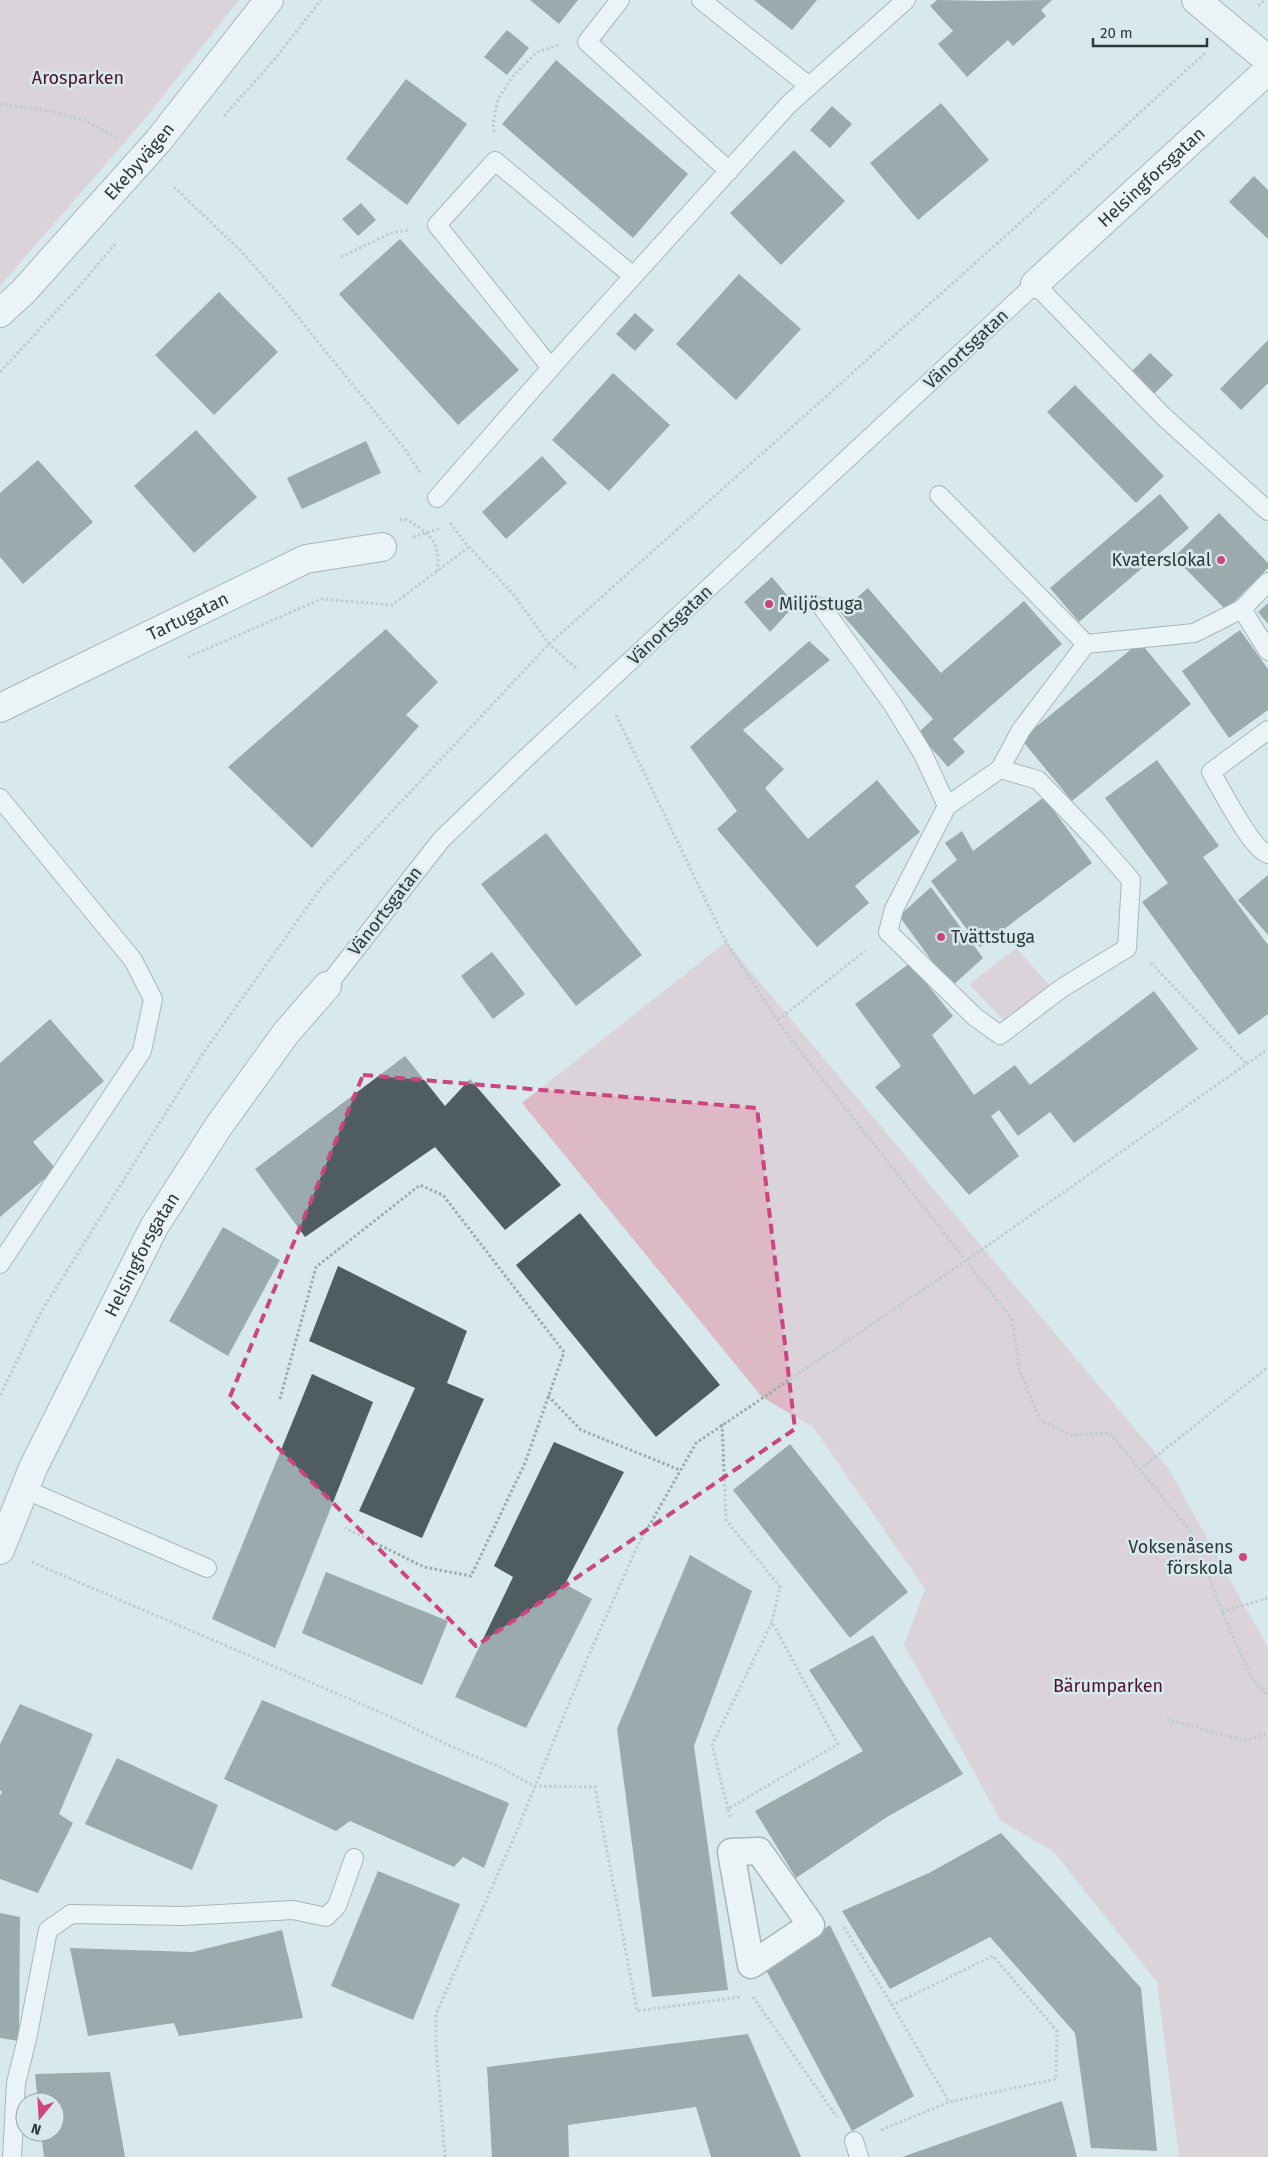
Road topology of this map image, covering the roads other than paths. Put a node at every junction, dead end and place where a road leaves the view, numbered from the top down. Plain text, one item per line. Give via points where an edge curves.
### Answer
1 (269, 0) edge
2 (620, 0) edge
3 (701, 0) edge
4 (906, 0) edge
5 (1196, 0) edge
6 (1268, 60) edge
7 (1268, 70) edge
8 (809, 86) junction
9 (729, 171) junction
10 (633, 276) junction
11 (1035, 284) junction
12 (0, 313) edge
13 (551, 368) junction
14 (939, 496) dead end
15 (437, 498) road end
16 (1268, 511) edge
17 (382, 547) road end
18 (1268, 582) edge
19 (822, 607) dead end
20 (1242, 609) junction
21 (1086, 644) junction
22 (1268, 651) edge
23 (0, 708) edge
24 (1268, 730) edge
25 (1000, 769) junction
26 (0, 798) edge
27 (948, 806) junction
28 (1268, 854) edge
29 (327, 986) joint
30 (0, 1264) edge
31 (24, 1489) junction
32 (0, 1550) edge
33 (207, 1568) dead end
34 (354, 1858) dead end
35 (756, 1962) joint
36 (12, 2157) edge

1 - 12 street, Ekebyvägen via 158,140 23,292
2 - 9 lane via 587,42
3 - 8 lane
4 - 8 lane
5 - 6 street
7 - 11 street, Helsingforsgatan
8 - 9 lane
9 - 10 lane
10 - 13 lane
10 - 13 lane via 495,161 437,225
11 - 16 lane via 1163,416
11 - 29 lane, Vänortsgatan via 441,840
13 - 15 lane
14 - 21 lane
17 - 23 street, Tartugatan via 306,560
18 - 20 lane
19 - 27 lane via 892,705 923,754
20 - 21 lane via 1194,633
20 - 22 lane
21 - 25 lane via 1021,730
24 - 28 lane via 1211,772 1250,838 1263,853
25 - 27 lane
25 - 27 lane via 1038,780 1131,880 1127,948 1062,988 1000,1036 975,1017 888,932 894,909
26 - 30 lane via 133,960 153,999 142,1051
29 - 31 street, Helsingforsgatan via 286,1033 218,1127 154,1227
31 - 32 street, Helsingforsgatan
31 - 33 lane
34 - 36 lane via 337,1906 326,1917 294,1910 184,1916 71,1914 48,1930 16,2083
35 - 35 street via 751,1965 731,1852 759,1851 811,1925

